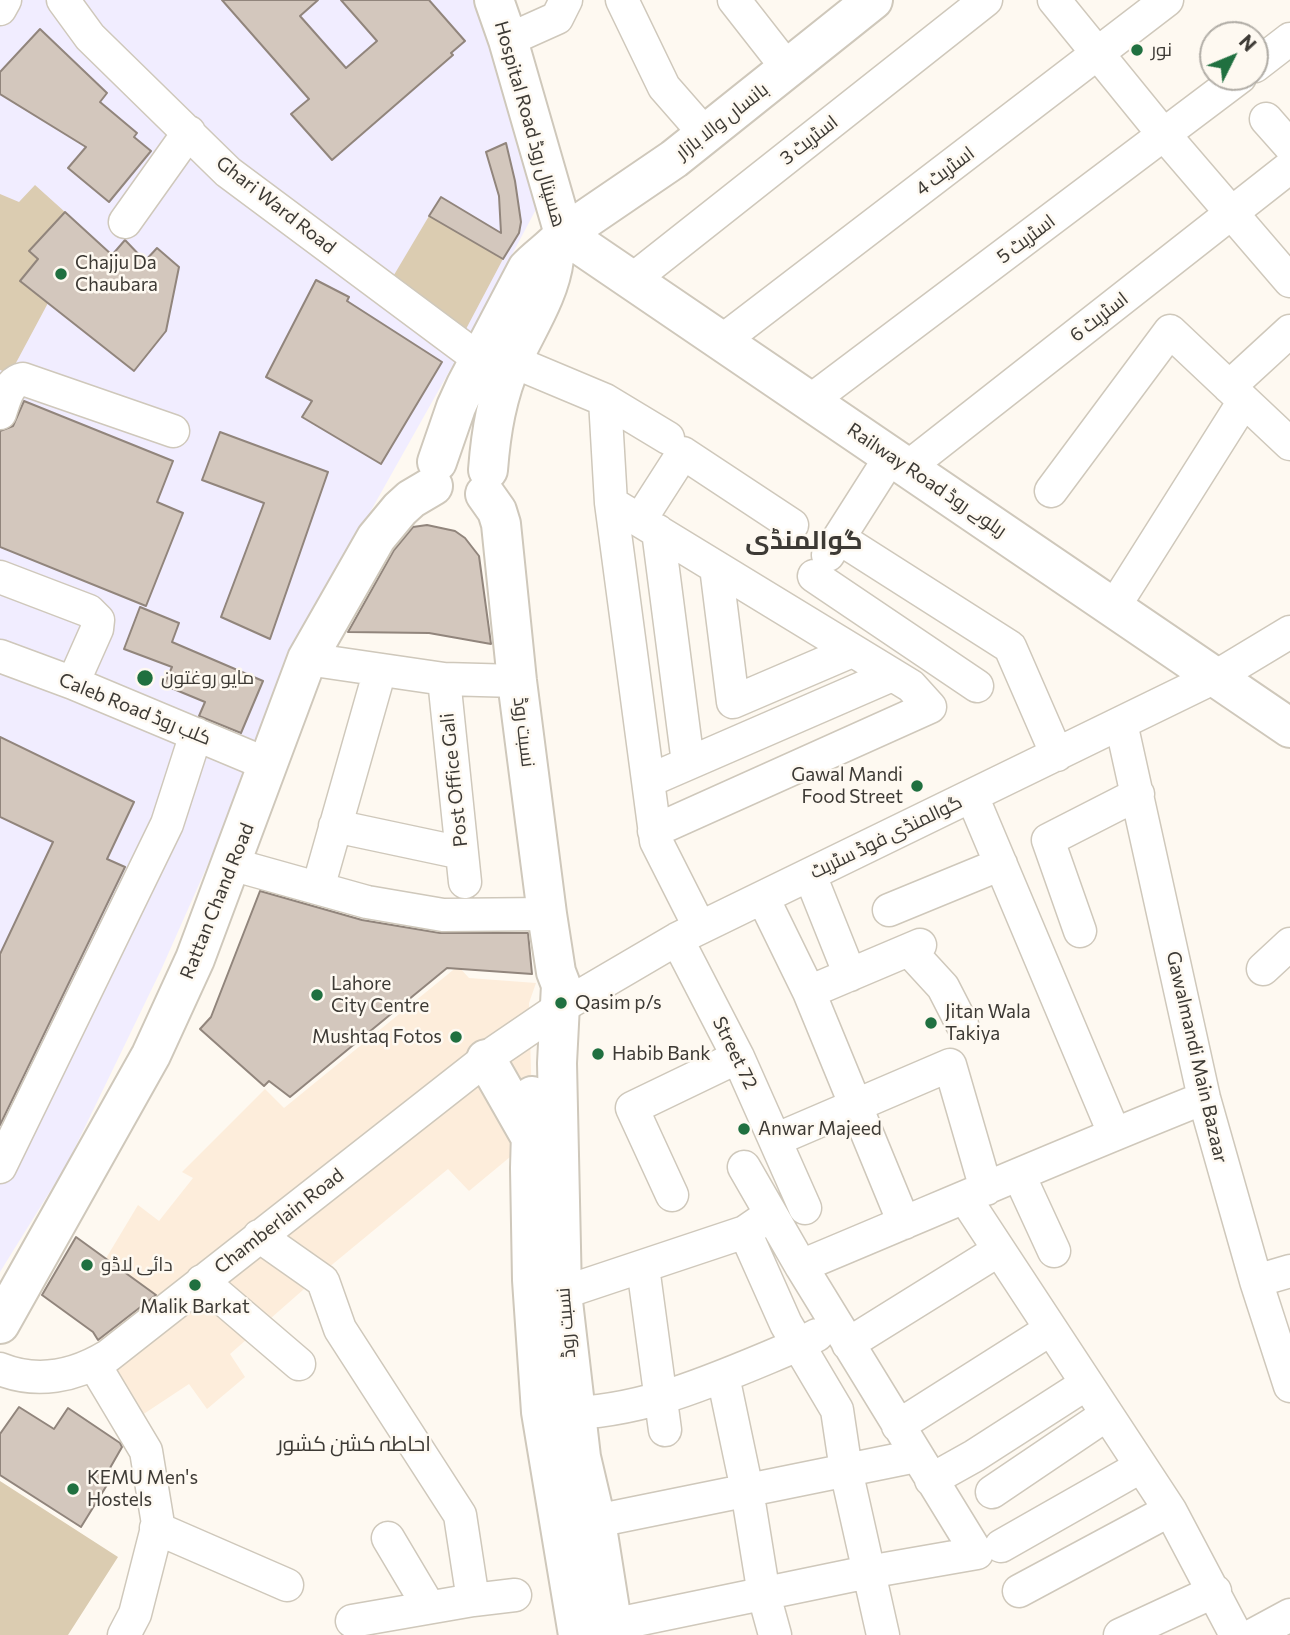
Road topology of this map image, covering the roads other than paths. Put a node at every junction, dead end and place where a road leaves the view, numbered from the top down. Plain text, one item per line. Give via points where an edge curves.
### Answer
1 (5, 0) edge
2 (63, 0) edge
3 (494, 0) edge
4 (622, 0) edge
5 (734, 0) edge
6 (873, 0) edge
7 (986, 0) edge
8 (1054, 0) edge
9 (1167, 0) edge
10 (568, 1) edge
11 (0, 9) edge
12 (1290, 39) edge
13 (508, 40) junction
14 (1097, 54) junction
15 (1269, 55) edge
16 (788, 69) junction
17 (1222, 91) edge
18 (1266, 119) dead end
19 (189, 132) junction
20 (706, 135) junction
21 (1164, 135) junction
22 (1290, 146) edge
23 (1290, 167) edge
24 (1232, 213) junction
25 (125, 222) dead end
26 (559, 240) junction
27 (632, 280) junction
28 (1290, 281) edge
29 (1290, 331) edge
30 (722, 341) junction
31 (496, 360) junction
32 (1236, 394) junction
33 (605, 400) junction
34 (810, 401) junction
35 (0, 413) edge
36 (173, 431) dead end
37 (668, 438) dead end
38 (1290, 444) edge
39 (899, 461) junction
40 (435, 474) junction
41 (487, 482) junction
42 (1051, 492) dead end
43 (611, 503) junction
44 (792, 525) dead end
45 (649, 526) junction
46 (839, 538) junction
47 (716, 567) junction
48 (814, 576) junction
49 (0, 577) edge
50 (1114, 607) junction
51 (791, 613) junction
52 (1290, 632) edge
53 (852, 651) junction
54 (0, 656) edge
55 (307, 659) junction
56 (1018, 667) junction
57 (380, 670) junction
58 (892, 674) junction
59 (1217, 677) junction
60 (444, 678) junction
61 (517, 681) junction
62 (73, 683) junction
63 (977, 686) junction
64 (930, 707) junction
65 (1121, 723) junction
66 (1290, 728) edge
67 (196, 734) junction
68 (1057, 755) junction
69 (688, 763) junction
70 (269, 765) junction
71 (648, 781) junction
72 (1138, 794) junction
73 (972, 796) junction
74 (335, 827) junction
75 (654, 831) junction
76 (231, 864) junction
77 (1001, 864) junction
78 (810, 874) junction
79 (318, 888) junction
80 (763, 898) junction
81 (889, 910) dead end
82 (547, 914) junction
83 (1080, 931) dead end
84 (689, 934) junction
85 (1290, 944) edge
86 (1263, 969) dead end
87 (850, 975) junction
88 (809, 992) junction
89 (553, 999) junction
90 (962, 1024) dead end
91 (738, 1057) junction
92 (486, 1059) junction
93 (1204, 1098) junction
94 (856, 1105) junction
95 (1114, 1133) junction
96 (532, 1140) junction
97 (775, 1140) junction
98 (0, 1167) edge
99 (744, 1167) dead end
100 (1019, 1175) junction
101 (976, 1194) junction
102 (672, 1195) dead end
103 (805, 1208) dead end
104 (771, 1214) junction
105 (904, 1223) junction
106 (745, 1232) junction
107 (259, 1236) junction
108 (999, 1250) junction
109 (1054, 1251) dead end
110 (801, 1266) junction
111 (643, 1267) junction
112 (1290, 1270) edge
113 (202, 1281) junction
114 (1256, 1281) junction
115 (562, 1293) junction
116 (0, 1324) edge
117 (1051, 1329) junction
118 (842, 1334) junction
119 (798, 1345) junction
120 (94, 1364) junction
121 (299, 1364) dead end
122 (0, 1369) edge
123 (723, 1376) junction
124 (1086, 1384) junction
125 (1290, 1386) edge
126 (558, 1413) junction
127 (663, 1414) junction
128 (1106, 1415) junction
129 (898, 1426) junction
130 (1140, 1467) junction
131 (924, 1468) junction
132 (846, 1470) junction
133 (747, 1490) junction
134 (992, 1492) dead end
135 (1170, 1510) junction
136 (596, 1521) junction
137 (156, 1528) junction
138 (388, 1538) dead end
139 (1001, 1546) dead end
140 (869, 1572) junction
141 (287, 1585) dead end
142 (1019, 1591) dead end
143 (1214, 1591) junction
144 (515, 1595) dead end
145 (764, 1595) junction
146 (473, 1600) junction
147 (429, 1607) junction
148 (1290, 1615) edge
149 (352, 1621) dead end
150 (602, 1632) edge
151 (124, 1635) edge
152 (775, 1635) edge
153 (883, 1635) edge
154 (1120, 1635) edge
155 (1236, 1635) edge
156 (1254, 1635) edge

1 - 11 street
2 - 19 street, Ghari Ward Road via 90,37
3 - 13 main road, Hospital Road ھسپتال روڈ
4 - 20 street via 664,87
5 - 16 street
6 - 16 main road, بانساں والا بازار
7 - 27 street, اسٹریٹ 3
8 - 14 street
9 - 14 street, اسٹریٹ 4
10 - 13 street via 557,18
12 - 15 street
13 - 26 main road, Hospital Road ھسپتال روڈ
14 - 21 street
14 - 30 street, اسٹریٹ 4
16 - 20 main road, بانساں والا بازار
17 - 21 street, اسٹریٹ 5
18 - 22 street
19 - 25 street
19 - 31 street, Ghari Ward Road via 235,178
20 - 26 main road, بانساں والا بازار
21 - 24 street
21 - 34 street, اسٹریٹ 5
23 - 24 street, اسٹریٹ 6
24 - 28 street
24 - 39 street, اسٹریٹ 6
26 - 27 main road, Railway Road ریلوے روڈ
26 - 31 main road, Hospital Road ھسپتال روڈ via 527,269
27 - 30 main road, Railway Road ریلوے روڈ
29 - 32 street
30 - 34 main road, Railway Road ریلوے روڈ
31 - 33 street, Ghari Ward Road
31 - 40 main road, Hospital Road ھسپتال روڈ via 456,407
31 - 41 main road, Hospital Road ھسپتال روڈ via 500,393
32 - 38 street
32 - 42 street via 1170,331
32 - 50 street
33 - 37 street, Ghari Ward Road
33 - 43 street, Street 72
34 - 39 main road, Railway Road ریلوے روڈ
35 - 36 street via 12,385 23,379
39 - 46 street, اسٹریٹ 6
39 - 50 main road, Railway Road ریلوے روڈ
40 - 41 main road via 442,500 456,507 473,505
40 - 55 main road, Rattan Chand Road via 376,538
41 - 61 main road, نسبت روڈ via 501,524
43 - 45 street
43 - 71 street, Street 72
44 - 45 street via 683,453
45 - 47 street
45 - 69 street
46 - 48 street, اسٹریٹ 6
46 - 56 street via 1010,646
47 - 51 street
47 - 53 street via 733,702
48 - 51 street, اسٹریٹ 6
48 - 63 street
49 - 62 street via 89,611 98,620
50 - 59 main road, Railway Road ریلوے روڈ
51 - 53 street
52 - 59 street, گوالمنڈی فوڈ سٹریٹ
53 - 58 street
54 - 62 street, Caleb Road کلب روڈ
55 - 57 street
55 - 70 main road, Rattan Chand Road
56 - 63 street
56 - 68 street
57 - 60 street
57 - 74 street
58 - 64 street
58 - 69 street
59 - 65 street, گوالمنڈی فوڈ سٹریٹ
59 - 66 main road, Railway Road ریلوے روڈ
60 - 61 street
60 - 74 street, Post Office Gali via 464,868
61 - 82 main road, نسبت روڈ
62 - 67 street, Caleb Road کلب روڈ
63 - 64 street
64 - 75 street
65 - 68 street, گوالمنڈی فوڈ سٹریٹ
65 - 72 street, Gawalmandi Main Bazaar
67 - 70 street, Caleb Road کلب روڈ
67 - 98 street via 167,824
68 - 73 street, گوالمنڈی فوڈ سٹریٹ
69 - 71 street
70 - 76 main road, Rattan Chand Road
71 - 75 street, Street 72
72 - 83 street via 1048,840
72 - 93 street, Gawalmandi Main Bazaar
73 - 77 street
73 - 78 street, گوالمنڈی فوڈ سٹریٹ
74 - 79 street
75 - 84 street, Street 72
76 - 79 street
76 - 116 main road, Rattan Chand Road via 151,1055
77 - 81 street
77 - 95 street
78 - 80 street, گوالمنڈی فوڈ سٹریٹ
78 - 87 street
79 - 82 street via 443,915
80 - 84 street, گوالمنڈی فوڈ سٹریٹ
80 - 88 street
82 - 89 main road, نسبت روڈ
84 - 89 street, گوالمنڈی فوڈ سٹریٹ
84 - 91 street, Street 72
85 - 86 street
87 - 88 street
87 - 90 street via 914,948 943,987
88 - 94 street
89 - 92 street, Chamberlain Road
89 - 96 main road, نسبت روڈ via 532,1093
89 - 115 main road, نسبت روڈ
91 - 97 street, Street 72
91 - 102 street via 632,1108
92 - 96 main road
92 - 107 street, Chamberlain Road
93 - 95 street
93 - 114 street, Gawalmandi Main Bazaar
94 - 97 street
94 - 101 street via 950,1065
94 - 105 street
95 - 100 street
96 - 126 main road, نسبت روڈ via 532,1280
97 - 103 street, Street 72
99 - 104 street
100 - 101 street
100 - 109 street
101 - 105 street
101 - 108 street
104 - 106 street
104 - 110 street
105 - 110 street
106 - 111 street
106 - 119 street
107 - 113 street, Chamberlain Road
107 - 146 street via 323,1281 340,1329 460,1515
108 - 117 street
108 - 118 street
110 - 118 street
111 - 115 street
111 - 127 street
112 - 114 street
113 - 120 street, Chamberlain Road
113 - 121 street
114 - 125 street, Gawalmandi Main Bazaar
115 - 126 main road, نسبت روڈ
117 - 124 street
117 - 129 street
118 - 119 street
118 - 129 street
119 - 123 street
119 - 132 street via 836,1409
120 - 122 street, Chamberlain Road via 47,1377
120 - 137 street via 146,1451
123 - 127 street
123 - 133 street
124 - 128 street
124 - 131 street
126 - 127 street
126 - 136 main road, نسبت روڈ via 581,1457
126 - 150 main road, نسبت روڈ
128 - 130 street
128 - 134 street
129 - 131 street
130 - 135 street
130 - 139 street
131 - 132 street
131 - 140 street via 977,1553
132 - 133 street
132 - 140 street
133 - 136 street
133 - 145 street
135 - 142 street
135 - 143 street
136 - 150 main road, نسبت روڈ
137 - 141 street
137 - 151 street via 135,1614
138 - 147 street
140 - 145 street
140 - 153 street
143 - 154 street
143 - 155 street
144 - 146 street
145 - 150 street
145 - 152 street
146 - 147 street
147 - 149 street
148 - 156 street

